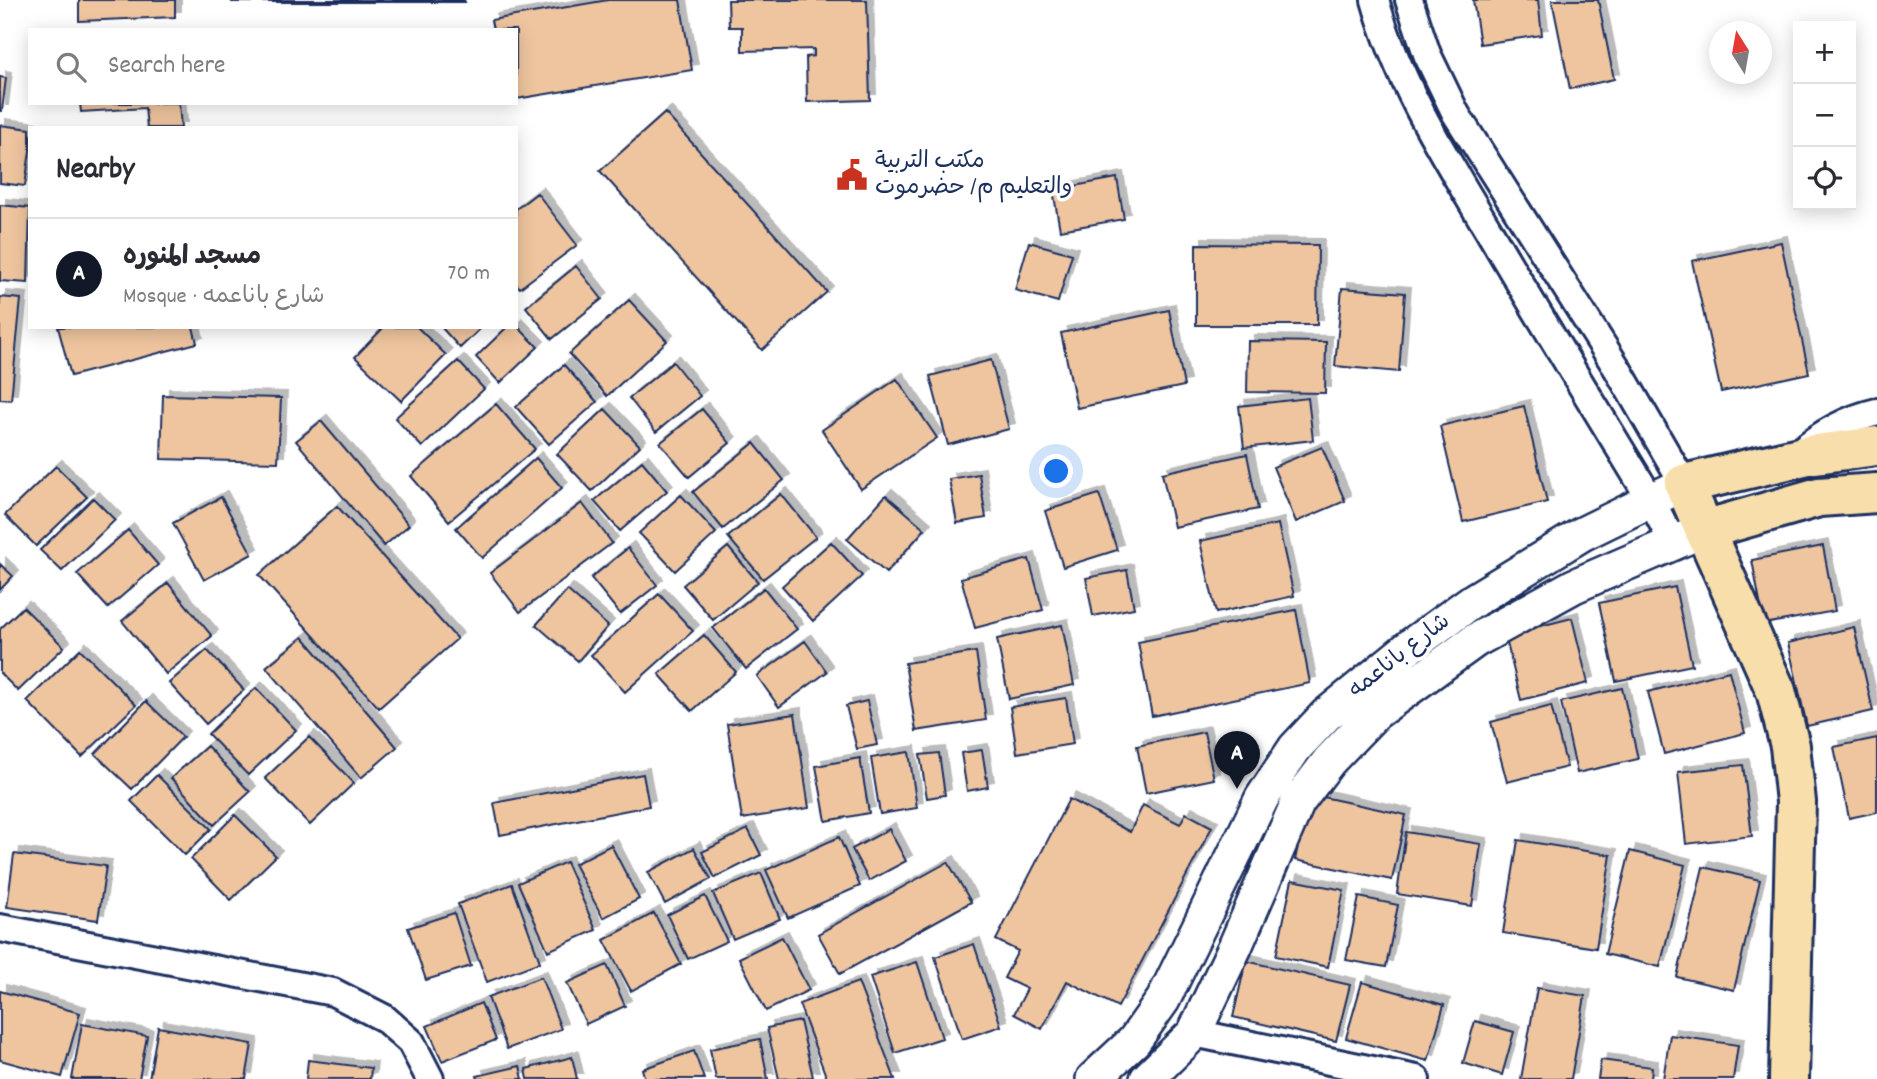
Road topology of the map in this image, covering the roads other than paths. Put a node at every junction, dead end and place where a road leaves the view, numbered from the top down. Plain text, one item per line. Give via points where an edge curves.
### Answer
1 (1375, 0) edge
2 (1409, 0) edge
3 (1538, 244) junction
4 (1507, 262) junction
5 (1877, 412) edge
6 (1877, 446) edge
7 (1792, 459) junction
8 (1667, 492) junction
9 (1877, 493) edge
10 (1689, 537) junction
11 (0, 928) edge
12 (1194, 1032) junction
13 (430, 1079) edge
14 (1093, 1079) edge
15 (1147, 1079) edge
16 (1416, 1079) edge
17 (1788, 1079) edge

1 - 4 street via 1415,103
2 - 3 street via 1427,54 1456,114
3 - 4 street
3 - 8 street via 1617,368
4 - 8 street
5 - 7 street via 1830,431
6 - 7 highway, شارع باناعمه
7 - 8 highway, شارع باناعمه
8 - 10 highway
8 - 14 street, شارع باناعمه via 1582,534 1474,600 1318,723 1262,798 1163,1000 1134,1041
9 - 10 highway, شارع باناعمه via 1819,497
10 - 12 street, شارع باناعمه via 1574,586 1476,640 1375,713 1298,802
10 - 17 highway via 1776,691 1790,746 1796,802
11 - 13 street via 333,992 384,1018 411,1042
12 - 15 street, شارع باناعمه
12 - 16 street

